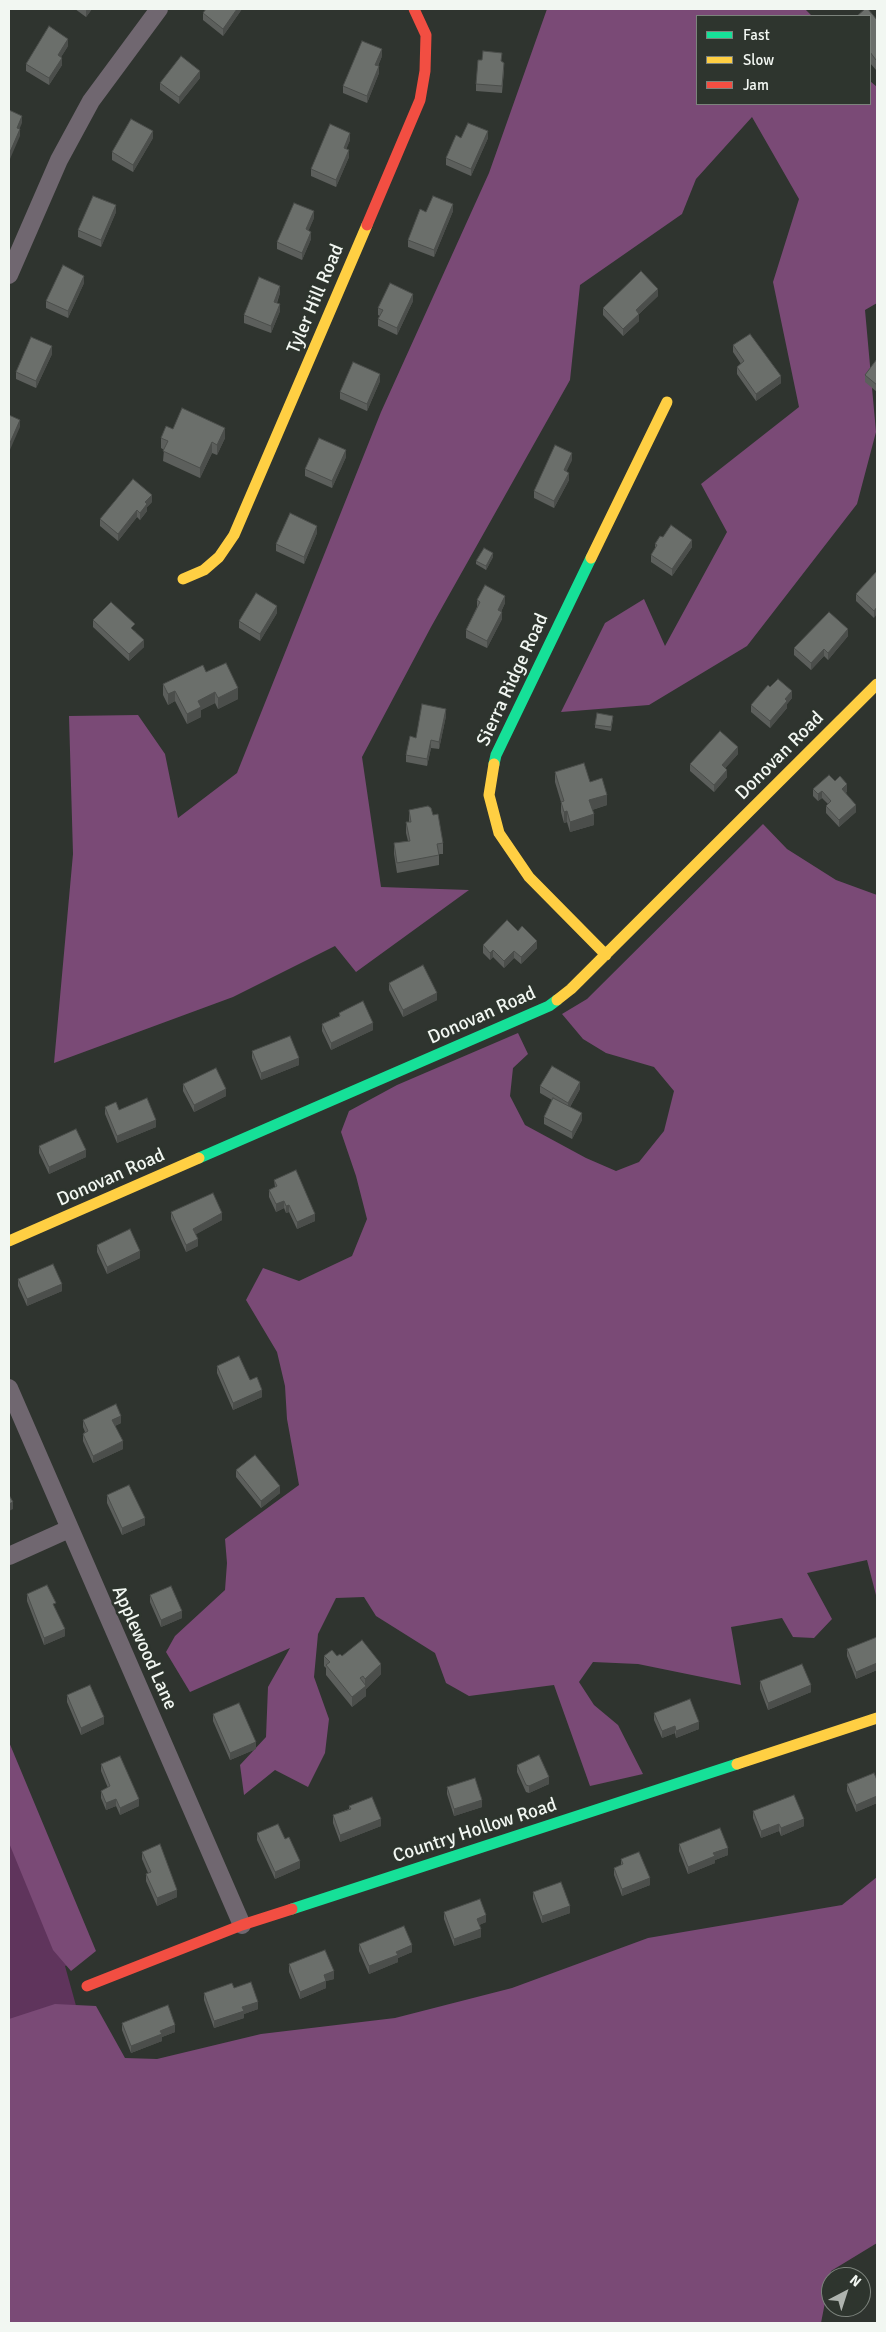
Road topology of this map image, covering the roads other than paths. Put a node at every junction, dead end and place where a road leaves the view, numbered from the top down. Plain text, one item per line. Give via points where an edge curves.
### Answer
1 (159, 9) edge
2 (414, 9) edge
3 (9, 275) edge
4 (667, 402) dead end
5 (183, 579) dead end
6 (877, 684) edge
7 (606, 955) junction
8 (9, 1242) edge
9 (9, 1388) edge
10 (69, 1529) junction
11 (9, 1556) edge
12 (877, 1718) edge
13 (242, 1925) junction
14 (86, 1986) dead end

1 - 3 street via 91,101 59,160
2 - 5 street, Tyler Hill Road via 426,34 420,100 234,535 219,557 204,570
4 - 7 street, Sierra Ridge Road via 496,755 490,795 499,833 530,877
6 - 7 street, Donovan Road
7 - 8 street, Donovan Road via 549,1006
9 - 10 street, Applewood Lane
10 - 11 street
10 - 13 street, Applewood Lane
12 - 13 street, Country Hollow Road
13 - 14 street, Country Hollow Road

